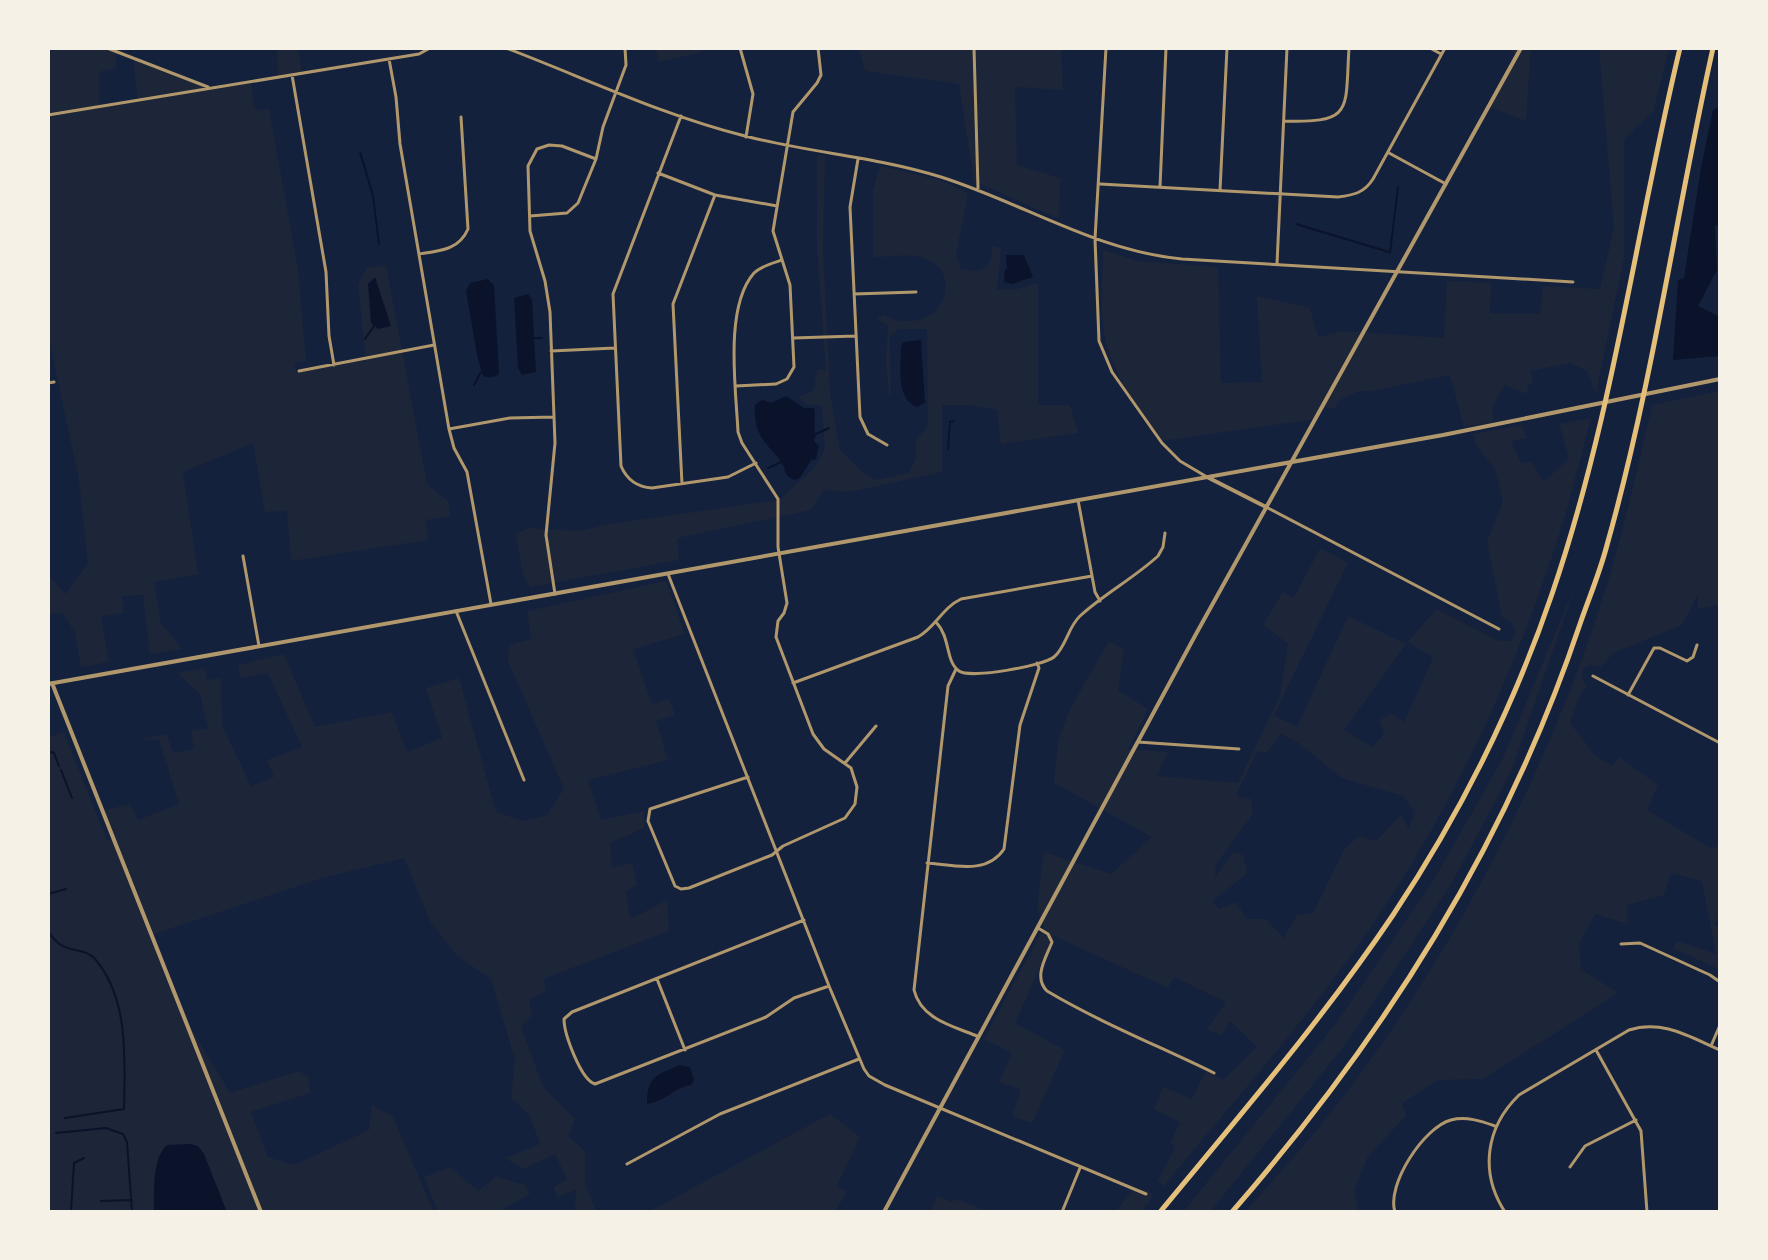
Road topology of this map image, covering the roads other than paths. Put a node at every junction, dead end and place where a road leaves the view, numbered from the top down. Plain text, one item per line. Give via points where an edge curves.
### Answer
1 (107, 48) edge
2 (430, 48) edge
3 (506, 48) edge
4 (625, 48) edge
5 (740, 48) edge
6 (818, 48) edge
7 (974, 48) edge
8 (1106, 48) edge
9 (1166, 48) edge
10 (1227, 48) edge
11 (1287, 48) edge
12 (1349, 48) edge
13 (1430, 48) edge
14 (1445, 48) edge
15 (1521, 48) edge
16 (1680, 48) edge
17 (1713, 48) edge
18 (1441, 54) junction
19 (389, 59) junction
20 (292, 75) junction
21 (212, 88) junction
22 (616, 91) junction
23 (48, 115) edge
24 (681, 116) junction
25 (461, 117) dead end
26 (1284, 121) junction
27 (746, 137) junction
28 (788, 145) junction
29 (1389, 153) junction
30 (596, 159) junction
31 (858, 159) junction
32 (658, 173) junction
33 (1100, 184) junction
34 (1446, 184) junction
35 (1160, 187) junction
36 (978, 190) junction
37 (1220, 190) junction
38 (1281, 193) junction
39 (715, 195) junction
40 (777, 206) junction
41 (529, 216) junction
42 (1095, 239) junction
43 (419, 254) junction
44 (782, 260) junction
45 (1277, 264) junction
46 (1398, 270) junction
47 (1573, 282) dead end
48 (916, 292) dead end
49 (854, 294) junction
50 (856, 336) junction
51 (793, 338) junction
52 (434, 345) junction
53 (615, 348) junction
54 (551, 351) junction
55 (334, 365) junction
56 (299, 371) dead end
57 (1720, 379) edge
58 (736, 386) junction
59 (554, 417) junction
60 (449, 429) junction
61 (887, 445) dead end
62 (1292, 462) junction
63 (756, 463) junction
64 (1207, 477) junction
65 (682, 484) junction
66 (1078, 500) junction
67 (1266, 507) junction
68 (1165, 533) dead end
69 (779, 554) junction
70 (243, 556) dead end
71 (668, 574) junction
72 (1092, 576) junction
73 (555, 594) junction
74 (1100, 601) junction
75 (491, 605) junction
76 (456, 611) junction
77 (936, 622) junction
78 (1499, 629) dead end
79 (1697, 645) dead end
80 (259, 646) junction
81 (1037, 663) junction
82 (956, 669) junction
83 (1593, 676) dead end
84 (50, 684) edge
85 (793, 684) junction
86 (1628, 695) junction
87 (876, 726) dead end
88 (1138, 742) junction
89 (1720, 743) edge
90 (1239, 749) dead end
91 (845, 763) junction
92 (748, 777) junction
93 (524, 780) dead end
94 (777, 851) junction
95 (927, 863) junction
96 (804, 920) junction
97 (1038, 928) junction
98 (1621, 944) dead end
99 (657, 979) junction
100 (1720, 982) edge
101 (829, 986) junction
102 (1720, 1025) edge
103 (979, 1037) junction
104 (1711, 1046) junction
105 (685, 1050) junction
106 (1596, 1050) junction
107 (1720, 1050) edge
108 (859, 1059) junction
109 (1214, 1073) dead end
110 (941, 1108) junction
111 (1636, 1120) junction
112 (1495, 1126) junction
113 (627, 1164) dead end
114 (1570, 1167) dead end
115 (1080, 1168) junction
116 (1146, 1194) dead end
117 (261, 1212) edge
118 (884, 1212) edge
119 (1062, 1212) edge
120 (1160, 1212) edge
121 (1232, 1212) edge
122 (1395, 1212) edge
123 (1505, 1212) edge
124 (1647, 1212) edge

1 - 21 street
2 - 19 street
3 - 22 street
4 - 22 street via 626,63
5 - 27 street via 753,94
6 - 28 street via 820,78 794,109
7 - 36 street
8 - 33 street
9 - 35 street
10 - 37 street
11 - 26 street
12 - 26 street via 1339,112 1326,121
13 - 18 street
14 - 18 street
15 - 34 street
16 - 120 highway via 1600,431 1578,514 1509,702 1418,877 1362,960
17 - 121 highway via 1647,377 1606,548 1548,712 1451,913 1388,1014 1314,1115
18 - 29 street
19 - 20 street
19 - 43 street
20 - 21 street
20 - 55 street via 326,272
21 - 23 street
22 - 24 street
22 - 30 street
24 - 27 street
24 - 32 street
25 - 43 street via 468,229 453,247
26 - 38 street
27 - 28 street
28 - 31 street
28 - 40 street
29 - 34 street
29 - 38 street via 1368,188 1355,195
30 - 41 street via 574,208 564,214
30 - 41 street via 556,144 537,149 528,166
31 - 36 street
31 - 49 street via 850,207
32 - 39 street
32 - 53 street via 613,294
33 - 35 street
33 - 42 street
34 - 46 street
35 - 37 street
36 - 42 street
37 - 38 street
38 - 45 street
39 - 40 street
39 - 65 street via 673,304
40 - 44 street via 773,234
41 - 54 street via 547,294
42 - 45 street via 1164,257
42 - 64 street via 1097,326 1107,363 1162,443
43 - 52 street
44 - 51 street via 790,285
44 - 58 street via 753,274 734,321
45 - 46 street
46 - 47 street
46 - 62 street
48 - 49 street
49 - 50 street
50 - 51 street
50 - 61 street via 861,422 868,434
51 - 58 street via 794,365 787,379
52 - 55 street
52 - 60 street
53 - 54 street
53 - 65 street via 624,472 644,487
54 - 59 street
55 - 56 street
57 - 62 street
58 - 63 street via 739,435
59 - 60 street via 510,418
59 - 73 street via 546,526
60 - 75 street via 467,472
62 - 64 street
62 - 67 street
63 - 65 street via 731,476
63 - 69 street via 778,496
64 - 66 street
64 - 67 street
66 - 69 street
66 - 72 street
67 - 78 street
67 - 88 street
68 - 74 street via 1155,559
69 - 71 street
69 - 85 street via 787,603 776,637
70 - 80 street
71 - 73 street
71 - 92 street
72 - 74 street
72 - 77 street via 965,598 950,605
73 - 75 street
74 - 81 street via 1077,620 1056,655
75 - 76 street
76 - 80 street
76 - 93 street
77 - 82 street
77 - 85 street via 914,639
79 - 86 street via 1687,661 1654,648
80 - 84 street
81 - 82 street via 972,675
81 - 95 street via 1018,738 1004,849 984,865
82 - 95 street via 948,686
83 - 86 street
84 - 117 street
85 - 91 street via 816,740
86 - 89 street
87 - 91 street
88 - 90 street
88 - 97 street
91 - 94 street via 857,787 849,814
92 - 94 street
92 - 94 street via 650,809 648,821 671,880 678,889 689,888
94 - 96 street
95 - 103 street via 915,996 932,1017
96 - 99 street
96 - 101 street
97 - 103 street
97 - 109 street via 1052,942 1039,977 1047,991
98 - 100 street via 1640,943
99 - 105 street
99 - 105 street via 566,1016 565,1029 583,1075 589,1083 599,1084
101 - 105 street
101 - 108 street
102 - 104 street
103 - 110 street
104 - 106 street via 1654,1025 1629,1030
104 - 107 street
106 - 111 street
106 - 112 street via 1519,1095
108 - 110 street via 876,1081
108 - 113 street via 720,1114
110 - 115 street
110 - 118 street
111 - 114 street via 1585,1146
111 - 124 street via 1643,1142
112 - 122 street via 1468,1118 1441,1124 1399,1178
112 - 123 street via 1489,1175
115 - 116 street
115 - 119 street

